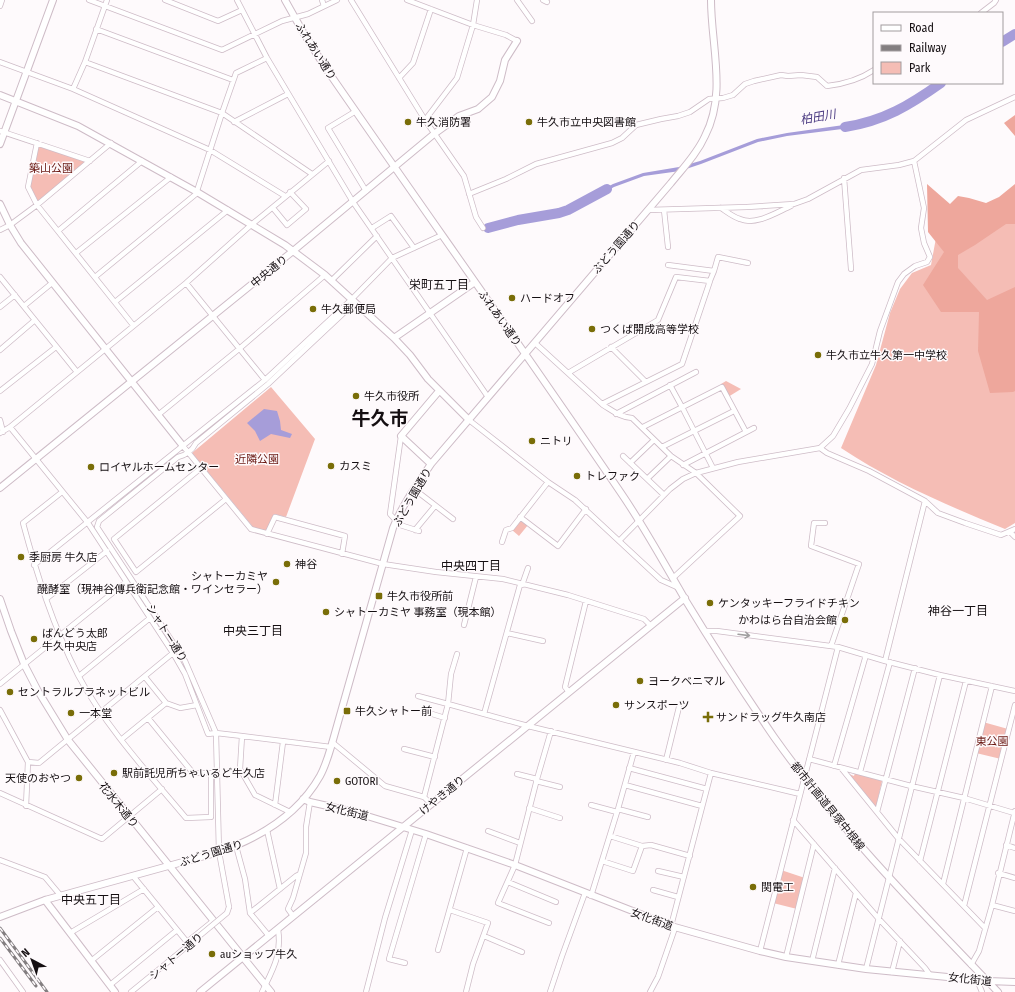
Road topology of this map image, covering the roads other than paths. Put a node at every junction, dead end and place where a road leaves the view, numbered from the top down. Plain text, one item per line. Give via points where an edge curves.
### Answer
1 (2, 0) edge
2 (53, 0) edge
3 (89, 0) edge
4 (107, 0) edge
5 (165, 0) edge
6 (237, 0) edge
7 (286, 0) edge
8 (322, 0) edge
9 (337, 0) edge
10 (351, 0) edge
11 (407, 0) edge
12 (477, 0) edge
13 (517, 0) edge
14 (711, 0) edge
15 (996, 0) edge
16 (0, 6) edge
17 (105, 6) junction
18 (324, 6) junction
19 (430, 9) junction
20 (242, 10) junction
21 (982, 12) edge
22 (295, 18) junction
23 (532, 21) dead end
24 (473, 25) junction
25 (96, 29) junction
26 (254, 34) junction
27 (516, 41) joint
28 (267, 58) junction
29 (0, 62) edge
30 (85, 62) junction
31 (873, 71) edge
32 (28, 72) junction
33 (399, 78) junction
34 (233, 80) junction
35 (73, 88) junction
36 (288, 94) junction
37 (0, 95) edge
38 (1015, 97) edge
39 (716, 98) junction
40 (16, 101) junction
41 (356, 111) junction
42 (222, 114) junction
43 (425, 120) junction
44 (234, 122) junction
45 (2, 131) edge
46 (434, 134) junction
47 (37, 143) junction
48 (111, 143) junction
49 (0, 144) edge
50 (210, 150) junction
51 (90, 161) junction
52 (142, 161) junction
53 (329, 161) junction
54 (914, 161) junction
55 (395, 167) junction
56 (312, 174) junction
57 (171, 177) junction
58 (844, 178) junction
59 (366, 191) junction
60 (197, 192) junction
61 (290, 192) junction
62 (469, 194) junction
63 (285, 196) junction
64 (353, 202) junction
65 (0, 204) edge
66 (794, 204) junction
67 (37, 205) junction
68 (272, 208) junction
69 (721, 208) junction
70 (228, 210) junction
71 (648, 210) junction
72 (664, 210) junction
73 (10, 225) junction
74 (251, 225) junction
75 (372, 228) junction
76 (482, 228) dead end
77 (0, 230) edge
78 (58, 231) junction
79 (442, 235) junction
80 (377, 236) junction
81 (414, 248) junction
82 (668, 248) dead end
83 (293, 251) junction
84 (76, 253) junction
85 (392, 258) junction
86 (748, 263) dead end
87 (668, 265) dead end
88 (851, 270) dead end
89 (714, 271) junction
90 (324, 275) junction
91 (0, 277) edge
92 (95, 277) junction
93 (331, 281) junction
94 (475, 282) junction
95 (709, 282) junction
96 (52, 283) junction
97 (186, 283) junction
98 (15, 295) junction
99 (115, 302) junction
100 (351, 303) junction
101 (24, 306) junction
102 (0, 307) edge
103 (430, 313) junction
104 (213, 316) junction
105 (35, 320) junction
106 (134, 325) junction
107 (394, 338) junction
108 (535, 343) junction
109 (56, 347) junction
110 (611, 347) junction
111 (105, 349) junction
112 (239, 349) junction
113 (0, 350) edge
114 (526, 354) junction
115 (77, 372) junction
116 (696, 372) dead end
117 (568, 373) junction
118 (265, 380) junction
119 (131, 382) junction
120 (646, 382) junction
121 (670, 386) junction
122 (0, 391) edge
123 (439, 391) junction
124 (488, 397) junction
125 (602, 404) junction
126 (682, 407) junction
127 (734, 411) junction
128 (616, 414) junction
129 (158, 415) junction
130 (0, 420) edge
131 (469, 420) junction
132 (10, 427) junction
133 (643, 428) junction
134 (754, 428) dead end
135 (694, 431) junction
136 (1, 432) edge
137 (746, 432) junction
138 (401, 436) junction
139 (654, 440) junction
140 (183, 446) junction
141 (662, 447) junction
142 (820, 448) junction
143 (189, 453) junction
144 (706, 454) junction
145 (623, 456) dead end
146 (671, 456) junction
147 (36, 459) junction
148 (630, 463) junction
149 (431, 464) junction
150 (683, 465) junction
151 (201, 468) junction
152 (713, 468) junction
153 (696, 473) junction
154 (647, 479) junction
155 (548, 482) junction
156 (0, 488) edge
157 (414, 489) junction
158 (62, 492) junction
159 (664, 495) junction
160 (226, 499) junction
161 (925, 501) junction
162 (435, 506) junction
163 (586, 509) junction
164 (520, 517) junction
165 (453, 519) dead end
166 (639, 520) junction
167 (396, 521) junction
168 (88, 523) junction
169 (825, 523) dead end
170 (1013, 530) edge
171 (267, 534) junction
172 (1015, 537) edge
173 (620, 541) junction
174 (502, 542) dead end
175 (107, 551) junction
176 (342, 554) junction
177 (383, 564) junction
178 (34, 565) junction
179 (528, 568) dead end
180 (476, 577) junction
181 (673, 578) junction
182 (126, 582) junction
183 (521, 585) junction
184 (679, 588) junction
185 (0, 598) edge
186 (685, 598) junction
187 (46, 599) junction
188 (586, 601) junction
189 (150, 618) junction
190 (464, 625) dead end
191 (651, 626) junction
192 (705, 631) junction
193 (507, 633) junction
194 (60, 636) junction
195 (543, 641) dead end
196 (831, 646) junction
197 (838, 647) junction
198 (173, 653) junction
199 (457, 654) dead end
200 (866, 655) junction
201 (888, 661) junction
202 (24, 664) junction
203 (915, 668) junction
204 (940, 675) junction
205 (79, 676) junction
206 (145, 677) junction
207 (966, 680) junction
208 (0, 684) edge
209 (992, 686) junction
210 (1015, 691) edge
211 (569, 692) junction
212 (418, 696) dead end
213 (166, 703) junction
214 (448, 704) junction
215 (197, 705) junction
216 (1015, 705) edge
217 (679, 707) dead end
218 (0, 710) edge
219 (102, 712) junction
220 (429, 714) dead end
221 (484, 714) junction
222 (148, 718) junction
223 (444, 718) junction
224 (528, 726) junction
225 (552, 731) junction
226 (216, 733) junction
227 (242, 736) junction
228 (122, 739) junction
229 (68, 740) junction
230 (283, 742) junction
231 (332, 745) junction
232 (404, 749) dead end
233 (634, 752) junction
234 (435, 756) junction
235 (809, 759) junction
236 (666, 760) junction
237 (28, 762) junction
238 (834, 766) junction
239 (629, 768) junction
240 (842, 769) junction
241 (711, 772) junction
242 (860, 772) junction
243 (517, 774) dead end
244 (805, 778) junction
245 (886, 779) junction
246 (537, 780) junction
247 (625, 786) junction
248 (911, 786) junction
249 (560, 787) dead end
250 (162, 789) junction
251 (707, 789) junction
252 (938, 792) junction
253 (0, 794) edge
254 (800, 794) junction
255 (424, 797) junction
256 (964, 798) junction
257 (303, 799) junction
258 (310, 802) junction
259 (276, 804) junction
260 (431, 804) junction
261 (591, 805) dead end
262 (26, 806) junction
263 (702, 806) junction
264 (989, 806) junction
265 (529, 808) junction
266 (618, 811) junction
267 (1015, 811) edge
268 (290, 812) junction
269 (877, 812) junction
270 (129, 817) junction
271 (648, 817) dead end
272 (560, 818) dead end
273 (793, 820) junction
274 (403, 827) junction
275 (267, 830) junction
276 (412, 830) junction
277 (488, 831) dead end
278 (426, 834) junction
279 (610, 836) junction
280 (898, 838) junction
281 (520, 843) junction
282 (814, 844) junction
283 (1006, 845) junction
284 (236, 846) junction
285 (642, 846) junction
286 (467, 848) junction
287 (1015, 848) edge
288 (219, 852) junction
289 (690, 856) junction
290 (0, 860) edge
291 (602, 860) junction
292 (920, 860) junction
293 (515, 865) junction
294 (169, 866) junction
295 (835, 868) junction
296 (658, 871) dead end
297 (300, 874) junction
298 (998, 874) junction
299 (133, 876) junction
300 (684, 877) junction
301 (888, 878) junction
302 (1015, 878) edge
303 (508, 882) junction
304 (942, 884) junction
305 (144, 889) junction
306 (280, 889) junction
307 (653, 890) dead end
308 (856, 893) junction
309 (588, 894) junction
310 (61, 896) junction
311 (678, 897) junction
312 (45, 900) junction
313 (556, 902) dead end
314 (992, 905) junction
315 (964, 906) junction
316 (158, 907) junction
317 (450, 910) junction
318 (1015, 911) edge
319 (250, 913) junction
320 (1, 915) edge
321 (293, 916) junction
322 (878, 918) junction
323 (213, 920) junction
324 (549, 923) dead end
325 (673, 927) junction
326 (985, 928) junction
327 (278, 929) junction
328 (177, 930) junction
329 (70, 933) junction
330 (269, 936) junction
331 (484, 936) junction
332 (900, 941) junction
333 (438, 950) dead end
334 (760, 951) junction
335 (522, 952) dead end
336 (243, 957) junction
337 (786, 957) junction
338 (0, 960) edge
339 (91, 961) junction
340 (812, 961) junction
341 (404, 963) dead end
342 (838, 965) junction
343 (971, 965) junction
344 (866, 969) junction
345 (892, 972) junction
346 (930, 975) junction
347 (977, 980) junction
348 (988, 982) junction
349 (1015, 982) edge
350 (110, 984) junction
351 (266, 985) junction
352 (23, 992) edge
353 (115, 992) edge
354 (130, 992) edge
355 (200, 992) edge
356 (262, 992) edge
357 (272, 992) edge
358 (366, 992) edge
359 (466, 992) edge
360 (550, 992) edge
361 (650, 992) edge
362 (982, 992) edge
363 (998, 992) edge

1 - 16 street
2 - 32 street
3 - 17 street
4 - 17 street
5 - 20 street via 218,21
6 - 20 street
7 - 22 street, ふれあい通り
8 - 18 street
9 - 18 street
10 - 33 street
11 - 19 street
12 - 24 street
13 - 23 street
14 - 39 street, ぶどう園通り
15 - 21 street
17 - 25 street
17 - 26 street via 222,50
18 - 22 street
19 - 24 street
19 - 33 street via 413,63
20 - 26 street
22 - 26 street via 282,20
22 - 41 street, ふれあい通り
24 - 27 street via 506,35
24 - 43 street via 457,78
25 - 30 street
25 - 34 street
26 - 28 street
27 - 46 street, 中央通り via 505,60 500,81 492,97 478,109 459,116
28 - 34 street via 236,73
28 - 36 street
29 - 32 street
30 - 35 street
30 - 42 street
31 - 39 street via 856,81 828,86 817,77 782,74 744,84 733,95
32 - 35 street
32 - 40 street
33 - 43 street
34 - 42 street
35 - 50 street
36 - 44 street
36 - 53 street
37 - 40 street
38 - 54 street via 966,120
39 - 62 street via 708,99 690,112 636,125 612,143 536,164
39 - 71 street, ぶどう園通り via 713,116 705,136 690,160
40 - 45 street
40 - 48 street via 78,126
41 - 55 street, ふれあい通り
41 - 59 street via 328,128
42 - 44 street
42 - 50 street
43 - 46 street
44 - 56 street
45 - 47 street
45 - 49 street
46 - 55 street, 中央通り
46 - 62 street via 464,176
47 - 51 street
47 - 67 street via 28,187
48 - 51 street
48 - 52 street
50 - 60 street
50 - 63 street
51 - 67 street
52 - 57 street
52 - 78 street
53 - 56 street
53 - 64 street
54 - 58 street via 861,170
54 - 142 street via 924,208 921,228 930,257 927,262 915,266 904,274 898,282 880,331 872,364 833,436
55 - 59 street, 中央通り
55 - 79 street, ふれあい通り
56 - 61 street
57 - 60 street
57 - 84 street
58 - 66 street via 808,199
58 - 88 street
59 - 64 street, 中央通り
60 - 70 street
60 - 92 street
61 - 63 street
61 - 68 street via 306,209 287,225
62 - 76 street
63 - 68 street
64 - 75 street
64 - 83 street, 中央通り
65 - 73 street
66 - 69 street
66 - 69 street via 763,219 746,221
67 - 73 street
67 - 78 street
68 - 74 street
69 - 72 street
70 - 74 street
70 - 99 street
71 - 72 street
71 - 108 street, ぶどう園通り
72 - 82 street
73 - 77 street
73 - 96 street via 21,244
74 - 83 street
74 - 97 street
75 - 80 street
75 - 81 street via 390,216
78 - 84 street
79 - 81 street
79 - 94 street, ふれあい通り
80 - 85 street
80 - 93 street
81 - 85 street
83 - 90 street
83 - 104 street, 中央通り
84 - 92 street
85 - 100 street
85 - 103 street
86 - 89 street via 718,257
87 - 89 street
89 - 95 street
90 - 93 street
90 - 112 street
91 - 98 street
92 - 99 street
93 - 100 street
94 - 103 street
94 - 114 street, ふれあい通り
95 - 110 street via 676,277 658,320
95 - 120 street via 682,364
96 - 101 street
96 - 111 street
97 - 104 street
97 - 106 street
98 - 101 street
98 - 102 street
99 - 106 street
100 - 107 street
100 - 118 street
100 - 143 street, シャトー通り via 268,384 196,443
101 - 105 street
103 - 107 street
103 - 124 street
104 - 112 street
104 - 119 street, 中央通り
105 - 109 street
105 - 113 street
106 - 111 street
107 - 123 street
108 - 114 street, ぶどう園通り
108 - 117 street
109 - 115 street
109 - 122 street
110 - 117 street
110 - 120 street
111 - 115 street
111 - 119 street
112 - 118 street
112 - 129 street
114 - 124 street, ぶどう園通り
114 - 166 street, ふれあい通り
115 - 132 street
116 - 121 street
117 - 125 street
118 - 140 street
119 - 129 street
119 - 147 street, 中央通り
120 - 125 street
121 - 126 street
121 - 128 street
123 - 131 street
123 - 138 street
124 - 131 street, ぶどう園通り
125 - 128 street
126 - 127 street via 722,387
126 - 133 street
126 - 135 street
127 - 135 street
127 - 137 street
128 - 133 street via 632,418
129 - 140 street
130 - 136 street
131 - 149 street, ぶどう園通り
131 - 155 street
132 - 136 street
132 - 147 street
133 - 139 street
134 - 137 street
135 - 141 street
135 - 144 street
137 - 144 street
138 - 149 street
138 - 167 street via 390,512
139 - 141 street
139 - 148 street
140 - 143 street
140 - 168 street
141 - 146 street
142 - 152 street
142 - 161 street
143 - 151 street
143 - 226 street, シャトー通り via 178,457 99,521 97,527 185,661
144 - 150 street
144 - 152 street
145 - 148 street
146 - 150 street
146 - 154 street
147 - 156 street, 中央通り
147 - 158 street
148 - 154 street
149 - 157 street, ぶどう園通り
150 - 153 street
151 - 160 street
151 - 160 street via 114,539 136,572
152 - 153 street
153 - 159 street via 682,480
153 - 181 street via 740,516
154 - 159 street
155 - 163 street
155 - 164 street
157 - 162 street
157 - 167 street, ぶどう園通り
158 - 168 street
158 - 178 street via 23,523
159 - 166 street
160 - 171 street via 251,529
161 - 170 street via 938,512 1001,535
161 - 201 street
162 - 165 street
162 - 167 street via 417,531
163 - 164 street via 558,546
163 - 173 street
164 - 174 street via 512,528 506,530
166 - 173 street
166 - 181 street, ふれあい通り
167 - 177 street, ぶどう園通り
168 - 175 street
168 - 178 street
169 - 196 street via 814,523 811,546 859,564
170 - 172 street
171 - 176 street
171 - 176 street via 275,517 345,536
173 - 184 street via 661,580
175 - 182 street
175 - 187 street
176 - 177 street
177 - 180 street
177 - 231 street, ぶどう園通り
178 - 187 street
179 - 183 street
180 - 183 street via 503,579
180 - 190 street
181 - 184 street, ふれあい通り
182 - 189 street
182 - 194 street
183 - 188 street
183 - 193 street
184 - 186 street, ふれあい通り
185 - 202 street, 花水木通り
186 - 191 street, けやき通り
186 - 192 street, 都市計画道貝塚中根線
187 - 194 street
188 - 191 street via 644,619
188 - 211 street via 564,687
189 - 198 street
189 - 205 street
191 - 211 street, けやき通り
192 -> 196 street
192 - 244 street, 都市計画道貝塚中根線
193 - 195 street
193 - 221 street
194 - 202 street
194 - 205 street
196 - 197 street
197 - 200 street
197 - 235 street
198 - 206 street
198 - 215 street via 185,674
199 - 214 street via 451,674
200 - 201 street
200 - 238 street
201 - 203 street
201 - 242 street
202 - 208 street
202 - 229 street, 花水木通り
203 - 204 street
203 - 245 street
204 - 207 street
204 - 248 street
205 - 219 street
206 - 213 street
206 - 219 street
207 - 209 street
207 - 252 street
209 - 210 street
209 - 256 street
211 - 224 street, けやき通り
212 - 214 street
213 - 215 street via 180,708
213 - 222 street
214 - 221 street
214 - 223 street
215 - 226 street via 208,734
216 - 264 street
217 - 236 street
218 - 237 street
219 - 228 street
219 - 229 street
220 - 223 street
221 - 224 street
222 - 228 street
222 - 250 street via 193,774 211,773 211,817 186,818
223 - 234 street
224 - 225 street
224 - 260 street, けやき通り
225 - 233 street
225 - 246 street
226 - 227 street
226 - 288 street, シャトー通り
227 - 230 street
227 - 259 street via 240,769 255,795
228 - 250 street
229 - 237 street via 40,762
229 - 270 street, 花水木通り
230 - 231 street
230 - 259 street
231 - 255 street via 385,786
231 - 257 street, ぶどう園通り via 320,776
232 - 234 street
233 - 236 street
233 - 239 street
234 - 255 street
235 - 238 street
235 - 244 street
236 - 241 street
237 - 262 street
238 - 240 street
239 - 247 street
239 - 251 street
240 - 242 street
240 - 269 street
241 - 251 street
241 - 254 street
242 - 245 street
243 - 246 street
244 - 254 street
244 - 301 street, 都市計画道貝塚中根線
245 - 248 street
245 - 269 street
246 - 249 street
246 - 265 street
247 - 263 street
247 - 266 street
248 - 252 street
248 - 280 street
250 - 270 street
251 - 263 street
252 - 256 street
252 - 292 street
253 - 262 street
254 - 273 street
255 - 260 street
256 - 264 street
256 - 304 street
257 - 258 street, 女化街道
257 - 268 street, ぶどう園通り
258 - 274 street, 女化街道
258 - 297 street via 306,827 306,853
259 - 268 street
260 - 274 street, けやき通り
261 - 266 street
262 - 270 street via 102,839
263 - 289 street
264 - 267 street
264 - 315 street
265 - 272 street
265 - 281 street
266 - 271 street
266 - 279 street
267 - 283 street
268 - 275 street, ぶどう園通り
269 - 280 street
270 - 294 street, 花水木通り
273 - 282 street
273 - 334 street
274 - 276 street, 女化街道
274 - 321 street, けやき通り
275 - 284 street, ぶどう園通り
275 - 306 street
276 - 278 street, 女化街道
276 - 358 street
277 - 281 street
278 - 286 street, 女化街道
278 - 341 street via 389,959
279 - 285 street
279 - 291 street
280 - 292 street
280 - 301 street
281 - 293 street
282 - 295 street
282 - 337 street
283 - 287 street
283 - 298 street
284 - 288 street, ぶどう園通り
284 - 319 street via 246,879
285 - 289 street via 651,845
285 - 291 street via 633,871
286 - 293 street, 女化街道
286 - 317 street
288 - 294 street, ぶどう園通り
288 - 354 street, シャトー通り, bridge via 227,913
289 - 300 street
290 - 310 street via 45,877
291 - 309 street
292 - 304 street
293 - 303 street
293 - 309 street, 女化街道
294 - 299 street, ぶどう園通り
294 - 323 street, 花水木通り
295 - 308 street
295 - 340 street
296 - 300 street
297 - 306 street
297 - 321 street via 288,909
298 - 302 street
298 - 314 street
299 - 305 street
299 - 310 street, ぶどう園通り
300 - 311 street
301 - 322 street
301 - 343 street, 都市計画道貝塚中根線
303 - 313 street
303 - 324 street via 498,903
304 - 315 street
305 - 316 street
305 - 329 street
306 - 319 street
307 - 311 street
308 - 322 street
308 - 342 street
309 - 325 street, 女化街道
309 - 360 street
310 - 312 street, ぶどう園通り
311 - 325 street
312 - 320 street, ぶどう園通り
312 - 329 street
314 - 318 street
314 - 326 street
315 - 326 street
316 - 328 street
316 - 339 street
317 - 331 street via 488,923
317 - 333 street
319 - 330 street
321 - 327 street, けやき通り
322 - 332 street
322 - 344 street
323 - 328 street via 187,942
323 - 336 street, 花水木通り
325 - 334 street, 女化街道
325 - 361 street via 658,977
326 - 343 street via 979,951
327 - 330 street, けやき通り
327 - 351 street via 280,942 277,960
328 - 350 street
329 - 339 street
330 - 336 street, けやき通り
331 - 335 street
331 - 359 street
332 - 345 street
332 - 346 street
334 - 337 street, 女化街道
336 - 351 street, 花水木通り
336 - 355 street, けやき通り
337 - 340 street, 女化街道
338 - 352 street
339 - 350 street
340 - 342 street, 女化街道
342 - 344 street, 女化街道
343 - 348 street, 都市計画道貝塚中根線
344 - 345 street, 女化街道
345 - 346 street, 女化街道
346 - 347 street, 女化街道
347 - 348 street, 女化街道
347 - 362 street
348 - 349 street, 女化街道
348 - 363 street, 都市計画道貝塚中根線
350 - 353 street
351 - 356 street
351 - 357 street, 花水木通り

